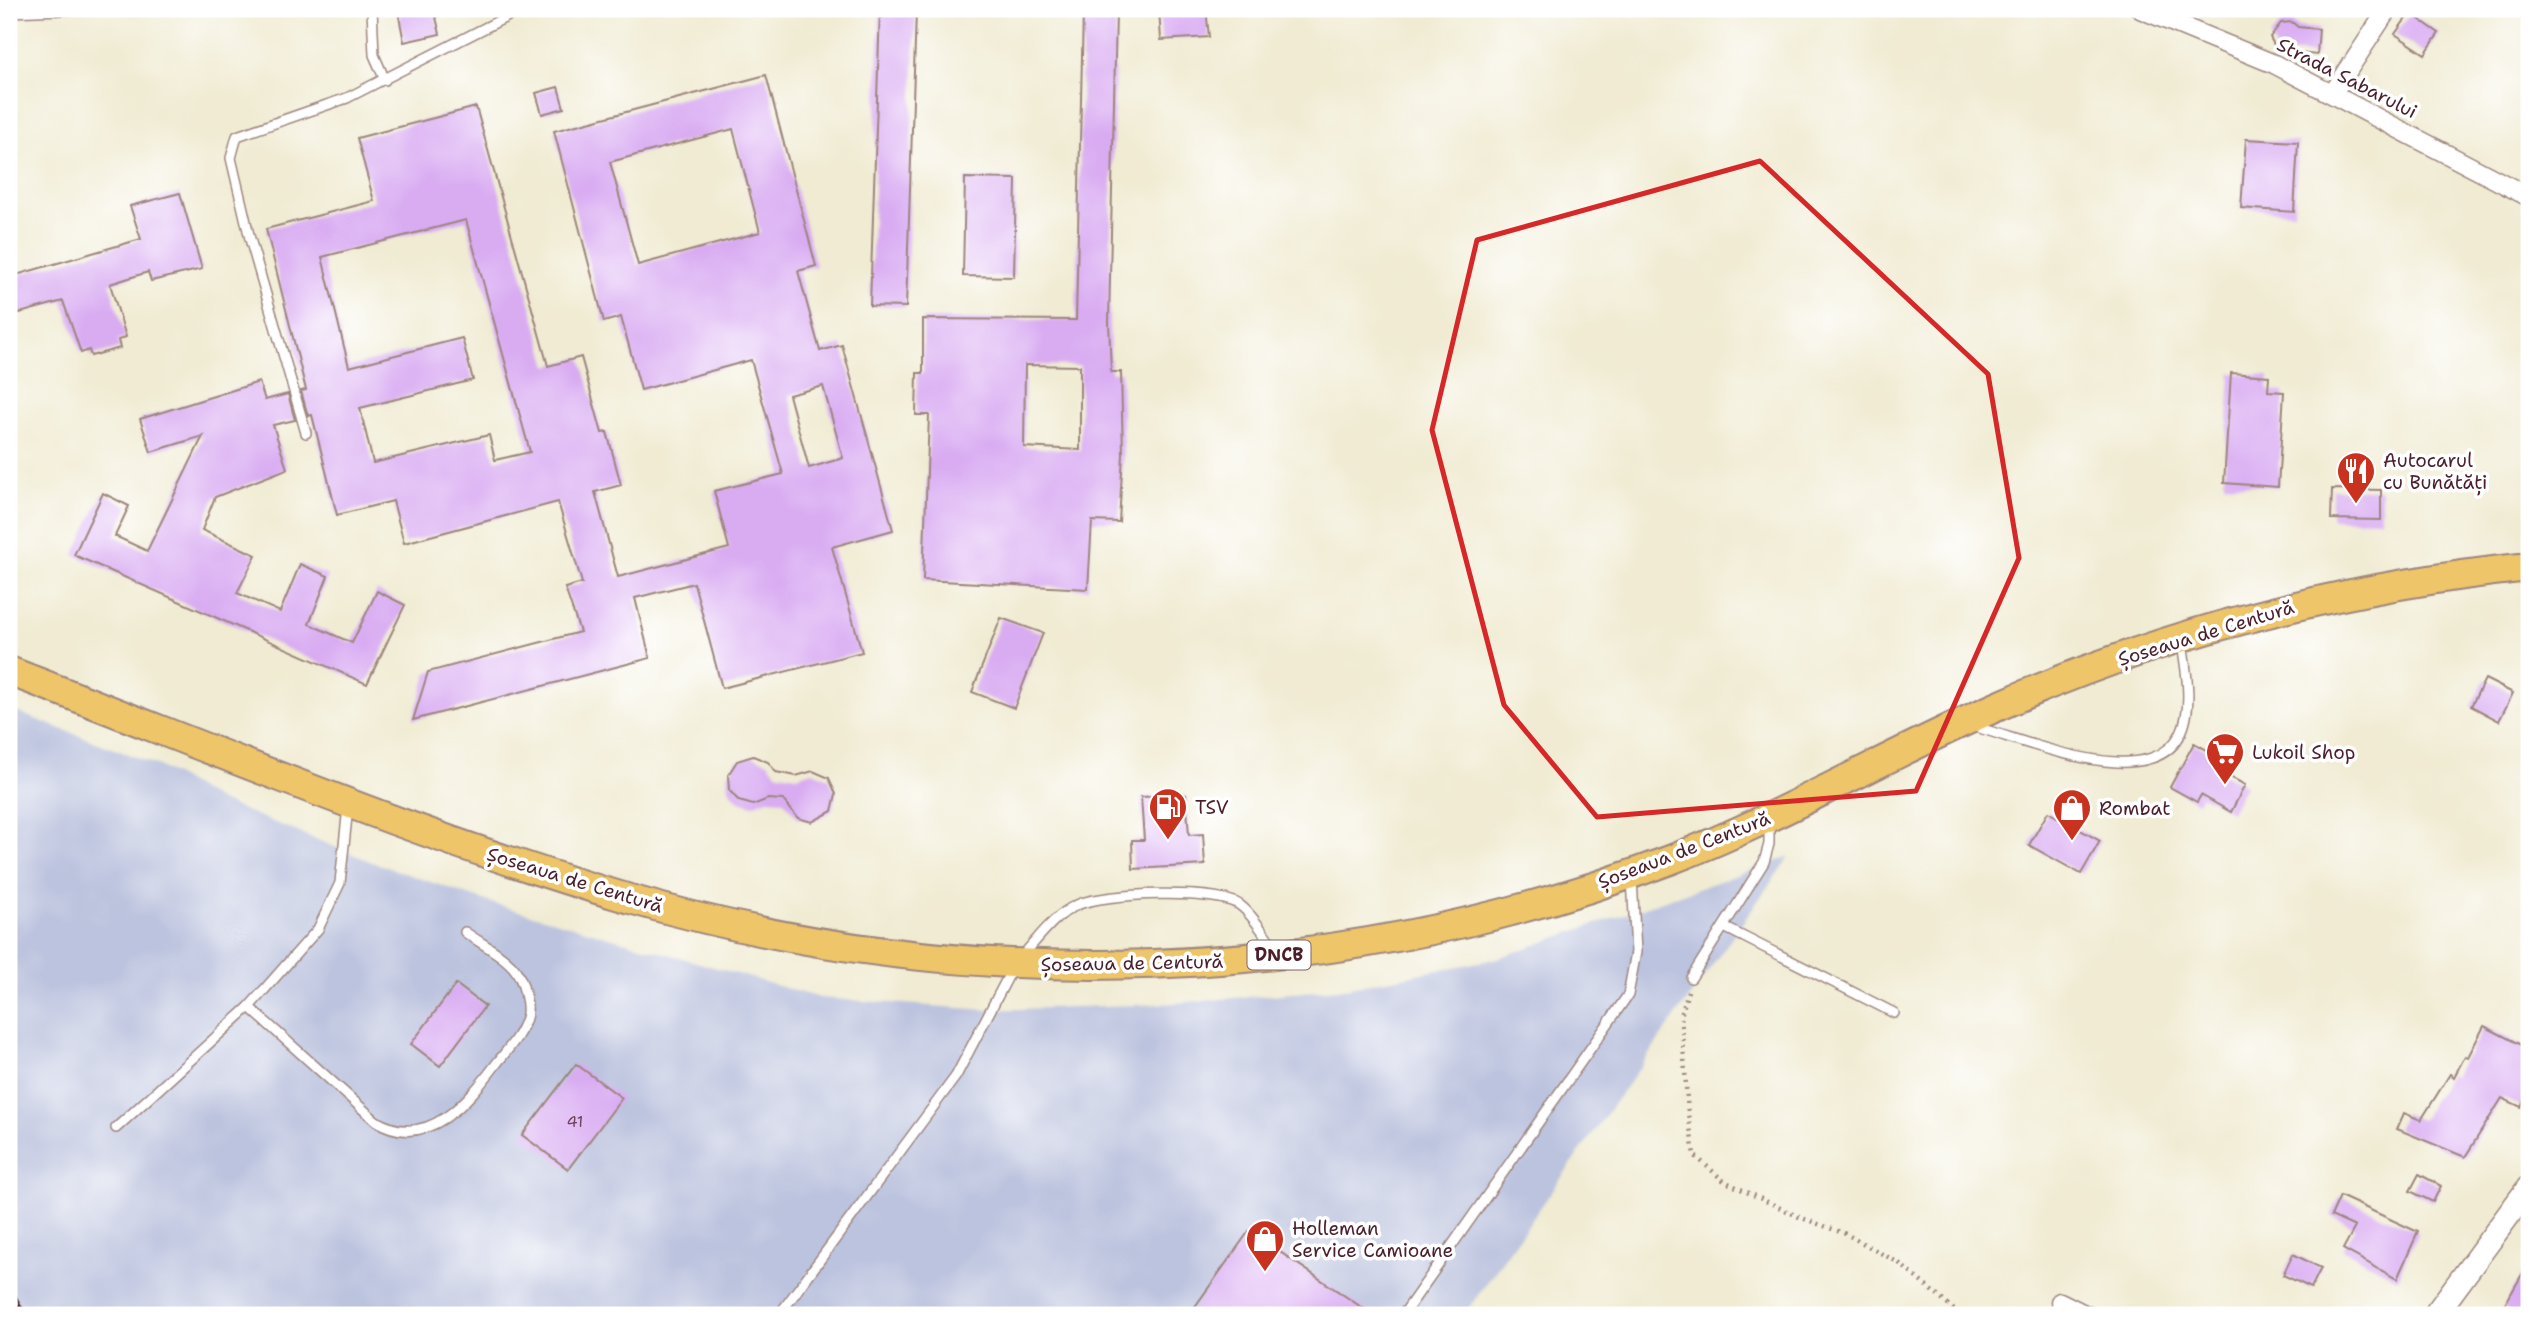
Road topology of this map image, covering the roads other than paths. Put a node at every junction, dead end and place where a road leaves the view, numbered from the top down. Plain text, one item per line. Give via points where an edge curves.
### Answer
1 (88, 9) edge
2 (372, 9) edge
3 (522, 9) edge
4 (2140, 9) edge
5 (2388, 9) edge
6 (9, 12) edge
7 (385, 80) junction
8 (2333, 93) junction
9 (2529, 197) edge
10 (306, 433) dead end
11 (2529, 566) edge
12 (2182, 637) junction
13 (9, 670) edge
14 (1959, 724) junction
15 (348, 802) junction
16 (1769, 818) junction
17 (1632, 873) junction
18 (1724, 927) junction
19 (465, 932) dead end
20 (1280, 955) junction
21 (1014, 965) junction
22 (1691, 978) road end
23 (249, 1007) junction
24 (1894, 1013) dead end
25 (116, 1128) dead end
26 (2529, 1187) edge
27 (2060, 1302) dead end
28 (779, 1315) edge
29 (1403, 1315) edge
30 (2086, 1315) edge
31 (2435, 1315) edge

1 - 6 lane
2 - 7 lane via 374,55
3 - 7 lane
4 - 8 street, Strada Sabarului
5 - 8 street
7 - 10 lane via 347,99 237,136 231,158
8 - 9 street, Strada Sabarului
11 - 12 main road, Șoseaua de Centură / DNCB via 2354,593
12 - 14 main road, Șoseaua de Centură / DNCB via 2062,679
12 - 14 lane via 2186,717 2179,738 2167,752 2150,760 2122,763 2077,757
13 - 15 main road, Șoseaua de Centură / DNCB
14 - 16 main road, Șoseaua de Centură / DNCB
15 - 21 main road, Șoseaua de Centură / DNCB via 527,868 699,917 871,951
15 - 23 lane via 340,883 328,913 300,953
16 - 17 main road, Șoseaua de Centură / DNCB
16 - 18 lane via 1765,862
17 - 20 main road, Șoseaua de Centură / DNCB via 1476,920
17 - 29 lane via 1636,952 1628,995
18 - 22 lane
18 - 24 lane
19 - 23 lane via 515,970 528,1015 520,1034 471,1098 442,1121 393,1131 369,1116
20 - 21 main road, Șoseaua de Centură / DNCB via 1110,966
20 - 21 lane via 1241,906 1205,894 1100,898 1077,904 1059,916
21 - 28 lane via 956,1076
23 - 25 lane
26 - 31 street
27 - 30 street

